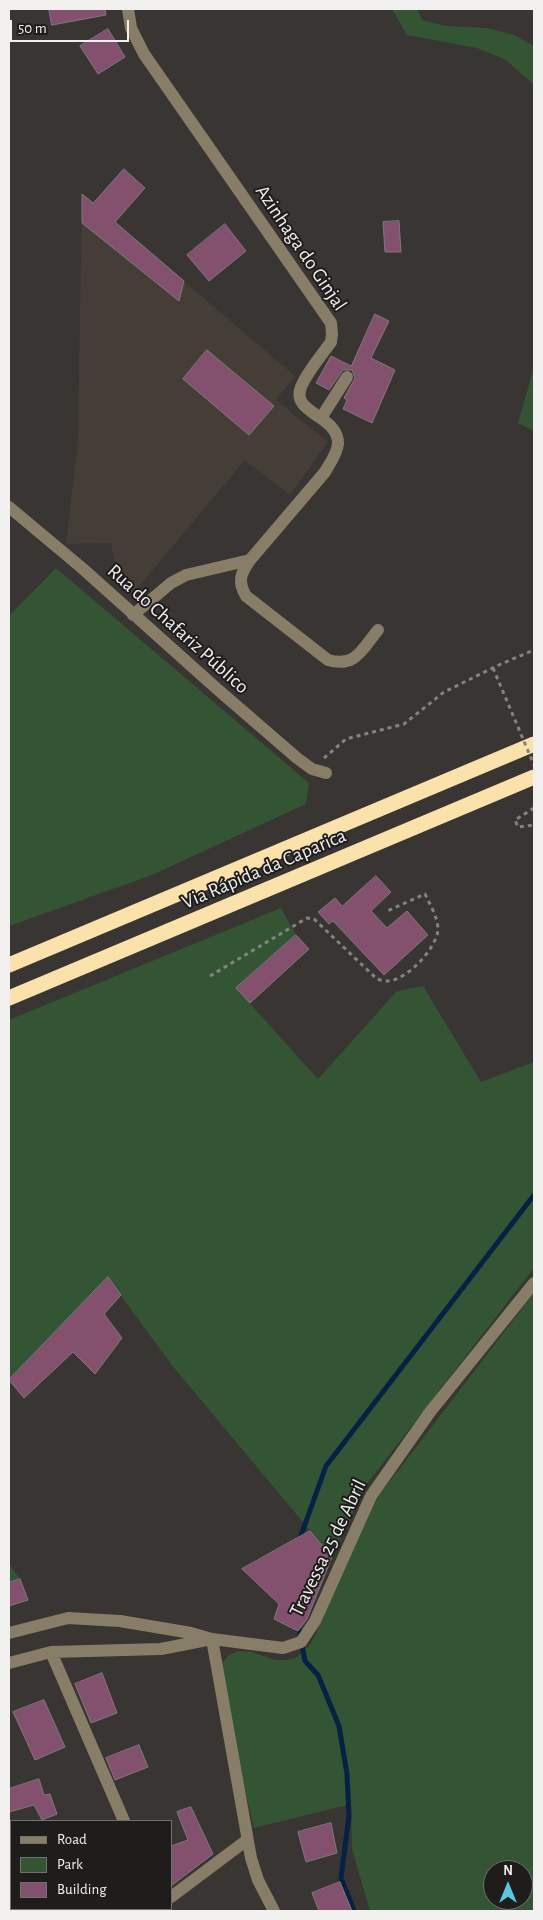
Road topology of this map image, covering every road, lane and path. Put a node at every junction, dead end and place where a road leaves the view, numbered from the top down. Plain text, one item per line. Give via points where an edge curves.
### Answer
1 (128, 9) edge
2 (347, 376) dead end
3 (321, 418) junction
4 (9, 507) edge
5 (250, 560) junction
6 (133, 615) junction
7 (378, 630) dead end
8 (534, 650) edge
9 (493, 668) junction
10 (534, 736) edge
11 (534, 744) edge
12 (490, 762) junction
13 (534, 765) edge
14 (312, 769) junction
15 (326, 773) dead end
16 (534, 777) edge
17 (534, 808) edge
18 (534, 825) edge
19 (385, 912) dead end
20 (9, 965) edge
21 (210, 976) dead end
22 (9, 998) edge
23 (534, 1283) edge
24 (9, 1633) edge
25 (212, 1639) junction
26 (51, 1652) junction
27 (9, 1663) edge
28 (124, 1820) edge
29 (247, 1840) junction
30 (172, 1896) edge
31 (274, 1911) edge

1 - 3 street, Azinhaga do Ginjal via 131,28 144,54 331,324 331,342 300,388 299,398 303,406
2 - 3 street
3 - 5 street, Azinhaga do Ginjal via 335,431 338,443 335,455 325,472
4 - 6 street, Rua do Chafariz Público
5 - 6 street via 186,575 171,583
5 - 7 street, Azinhaga do Ginjal via 240,582 246,596 328,660 347,662 357,656
6 - 14 street, Rua do Chafariz Público
8 - 9 path
9 - 13 path, bridge
9 - 14 path via 444,692 404,724 346,739
10 - 12 highway
11 - 12 highway, Via Rápida da Caparica
12 - 20 highway, Via Rápida da Caparica
14 - 15 street, Rua do Chafariz Público
16 - 22 highway, Via Rápida da Caparica
17 - 18 path via 515,820 518,827
19 - 21 path via 425,894 438,931 430,950 410,972 397,979 387,982 376,979 314,920 306,918
23 - 25 street, Travessa 25 de Abril via 430,1412 371,1496 315,1621 301,1642 283,1648
24 - 25 street, Travessa 25 de Abril via 68,1618 120,1621
25 - 26 street via 161,1649
25 - 29 street
26 - 27 street
26 - 28 street
29 - 30 street
29 - 31 street via 258,1880

